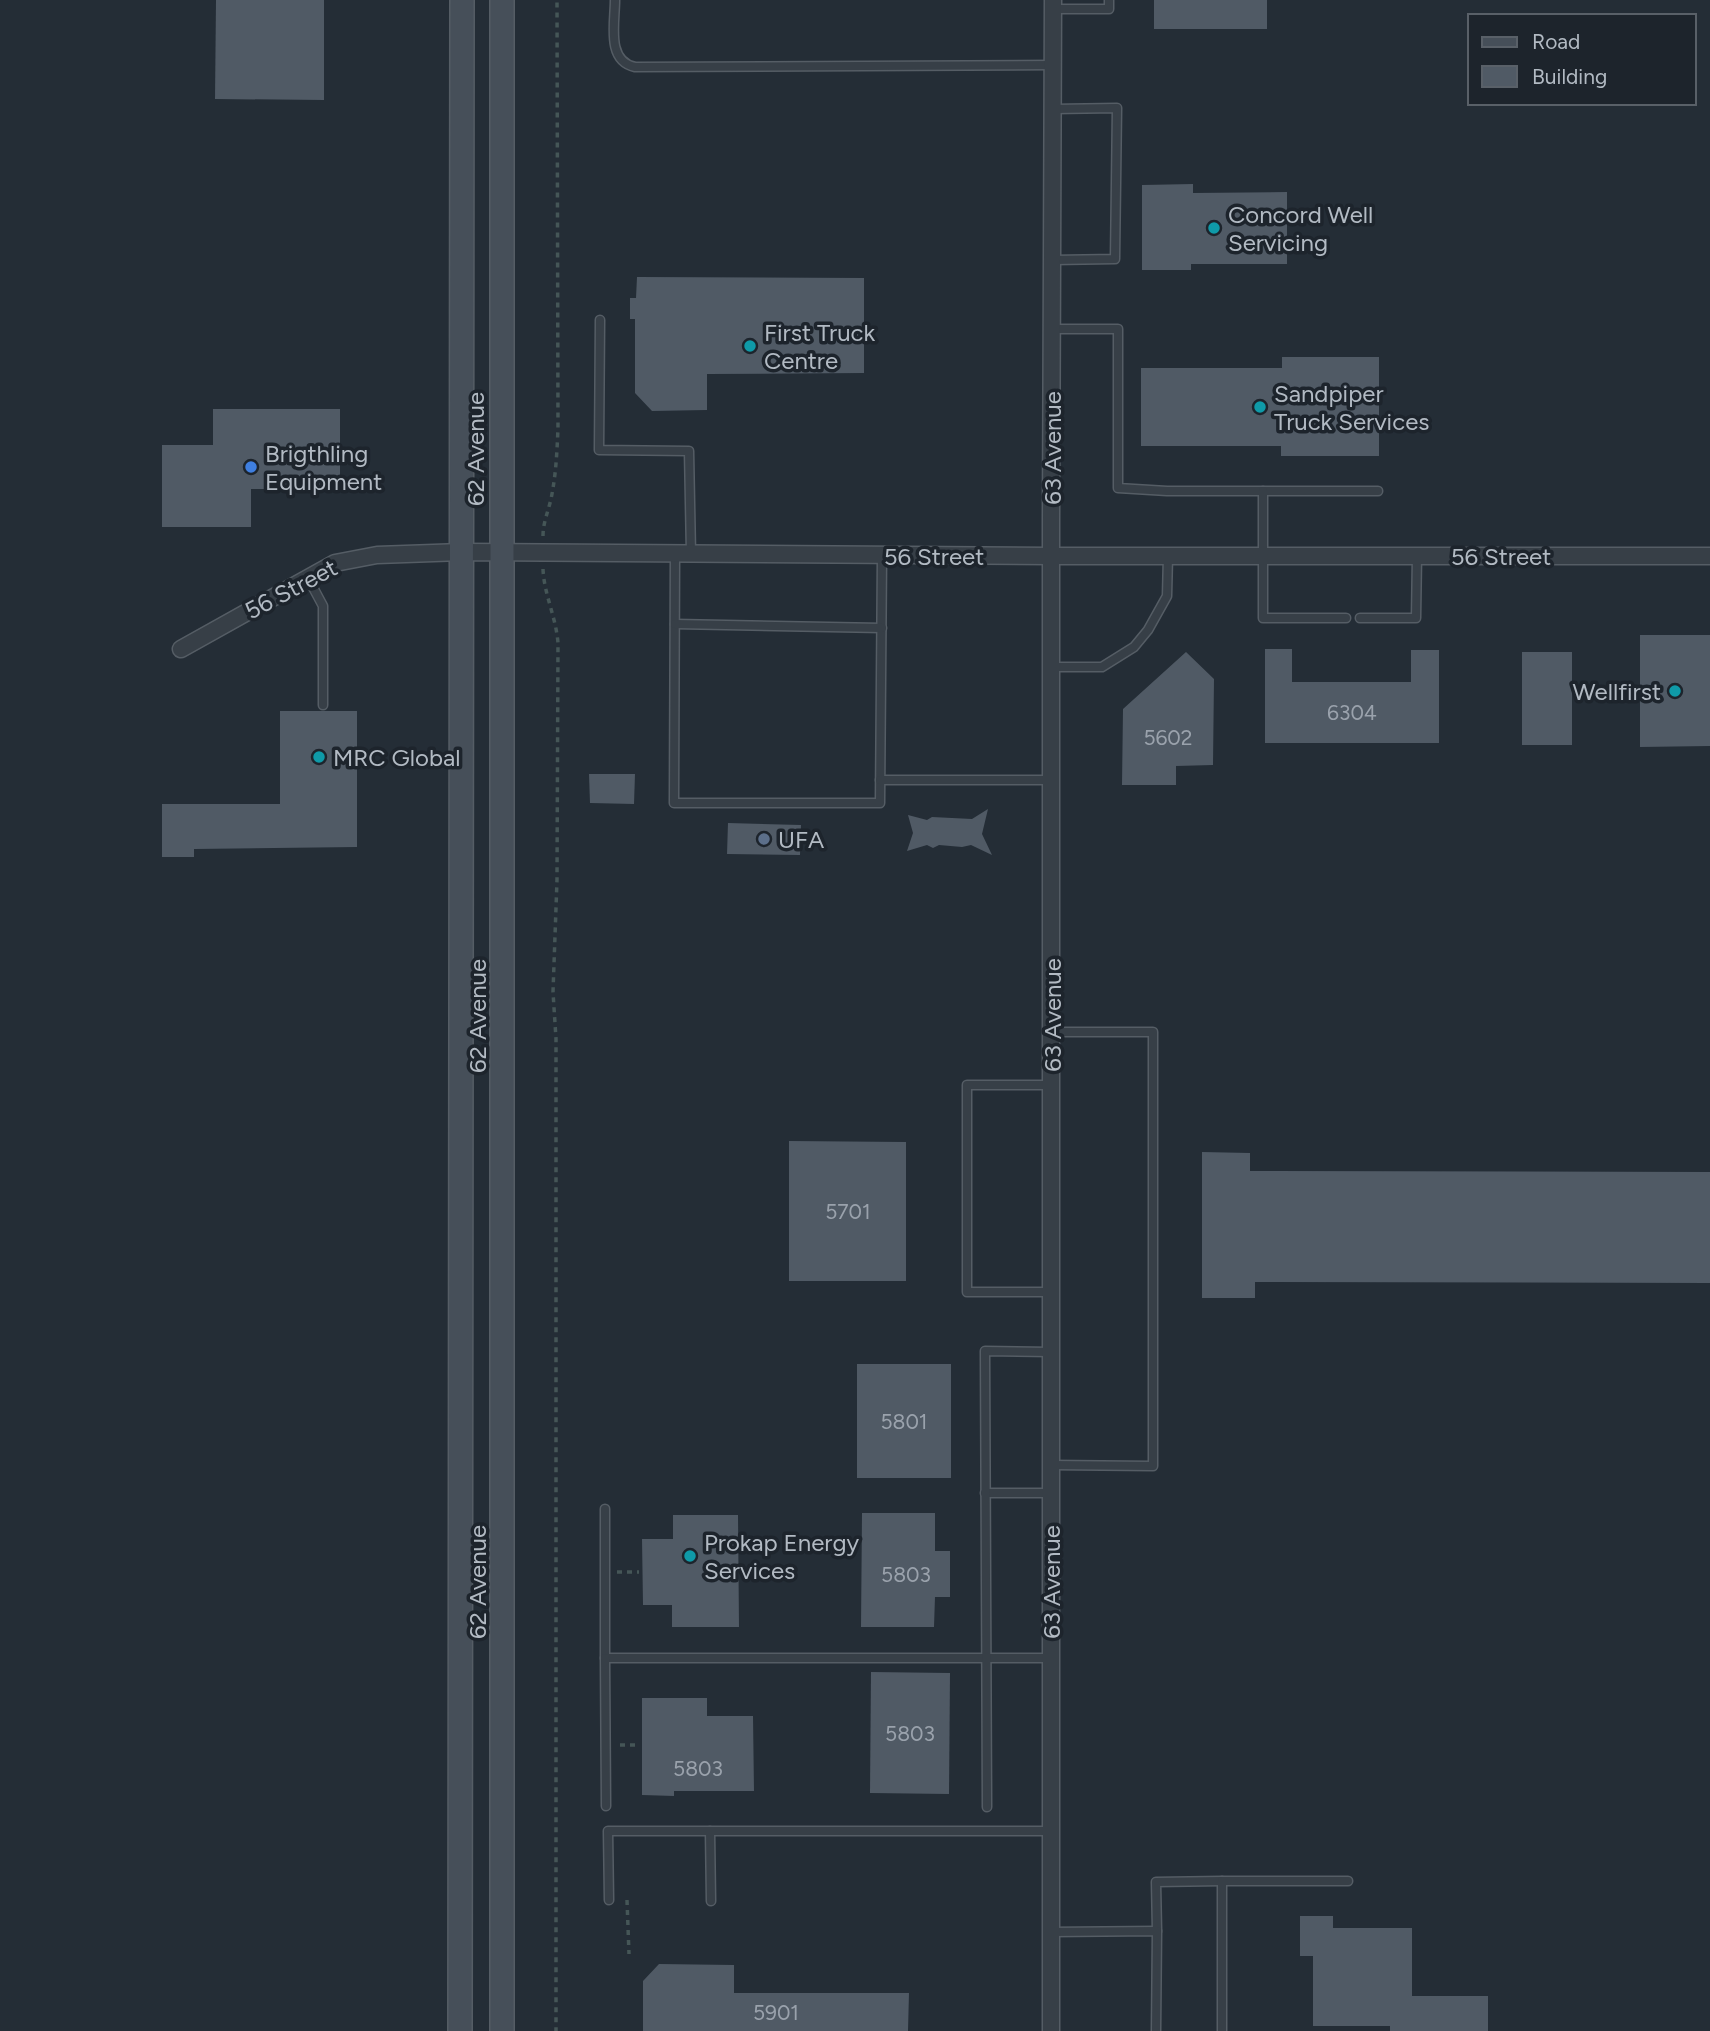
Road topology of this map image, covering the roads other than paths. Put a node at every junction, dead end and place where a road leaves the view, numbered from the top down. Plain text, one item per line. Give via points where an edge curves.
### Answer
1 (462, 0) edge
2 (502, 0) edge
3 (615, 0) edge
4 (1109, 0) edge
5 (1053, 5) edge
6 (1054, 65) junction
7 (1054, 109) junction
8 (1053, 260) junction
9 (600, 320) dead end
10 (1052, 329) junction
11 (1263, 491) junction
12 (1378, 491) dead end
13 (462, 552) junction
14 (502, 553) junction
15 (683, 554) junction
16 (882, 556) junction
17 (1051, 556) junction
18 (1168, 556) junction
19 (1262, 556) junction
20 (1417, 556) junction
21 (1710, 556) edge
22 (308, 578) junction
23 (1346, 618) dead end
24 (1360, 618) dead end
25 (675, 624) junction
26 (882, 628) junction
27 (181, 649) dead end
28 (1052, 667) junction
29 (323, 705) dead end
30 (880, 780) junction
31 (1052, 780) junction
32 (1052, 1032) junction
33 (1052, 1085) junction
34 (1051, 1292) junction
35 (1051, 1352) junction
36 (1051, 1465) junction
37 (985, 1493) junction
38 (1051, 1493) junction
39 (605, 1509) dead end
40 (987, 1657) junction
41 (605, 1658) junction
42 (1051, 1658) junction
43 (606, 1806) dead end
44 (987, 1807) dead end
45 (710, 1831) junction
46 (1051, 1831) junction
47 (1222, 1881) junction
48 (1348, 1881) dead end
49 (610, 1900) dead end
50 (711, 1901) dead end
51 (1051, 1931) junction
52 (1157, 1931) junction
53 (460, 2031) edge
54 (502, 2031) edge
55 (1051, 2031) edge
56 (1156, 2031) edge
57 (1222, 2031) edge

1 - 13 main road, 62 Avenue
2 - 14 main road, 62 Avenue
3 - 6 lane via 615,47 626,65 635,67
4 - 5 lane via 1109,9
5 - 6 street, 63 Avenue
6 - 7 street, 63 Avenue
7 - 8 street, 63 Avenue
7 - 8 lane via 1117,107 1115,260
8 - 10 street, 63 Avenue
9 - 15 lane via 599,450 690,451
10 - 11 lane via 1118,329 1118,488
10 - 17 street, 63 Avenue
11 - 12 lane
11 - 19 lane
13 - 14 street, 56 Street
13 - 22 street, 56 Street via 377,555 335,563
13 - 53 main road, 62 Avenue
14 - 15 street, 56 Street
14 - 54 main road, 62 Avenue
15 - 16 street, 56 Street
15 - 25 lane
16 - 17 street, 56 Street
16 - 26 lane
17 - 18 street, 56 Street
17 - 28 street, 63 Avenue
18 - 19 street, 56 Street
18 - 28 lane via 1167,596 1134,648 1102,667
19 - 20 street, 56 Street
19 - 23 lane via 1263,618
20 - 21 street, 56 Street
20 - 24 lane via 1416,618
22 - 27 street, 56 Street
22 - 29 lane via 323,606
25 - 26 lane
25 - 30 lane via 674,803 880,803
26 - 30 lane
28 - 31 street, 63 Avenue
30 - 31 lane
31 - 32 street, 63 Avenue
32 - 33 street, 63 Avenue
32 - 36 lane via 1153,1032 1153,1466
33 - 34 street, 63 Avenue
33 - 34 lane via 967,1084 967,1292
34 - 35 street, 63 Avenue
35 - 36 street, 63 Avenue
35 - 37 lane via 985,1351
36 - 38 street, 63 Avenue
37 - 38 lane
37 - 40 lane
38 - 42 street, 63 Avenue
39 - 41 lane
40 - 41 lane
40 - 42 lane
40 - 44 lane
41 - 43 lane
42 - 46 street, 63 Avenue
45 - 46 lane
45 - 49 lane via 608,1831
45 - 50 lane
46 - 51 street, 63 Avenue
47 - 48 lane
47 - 52 lane via 1156,1882
47 - 57 lane
51 - 52 lane
51 - 55 street, 63 Avenue
52 - 56 lane

